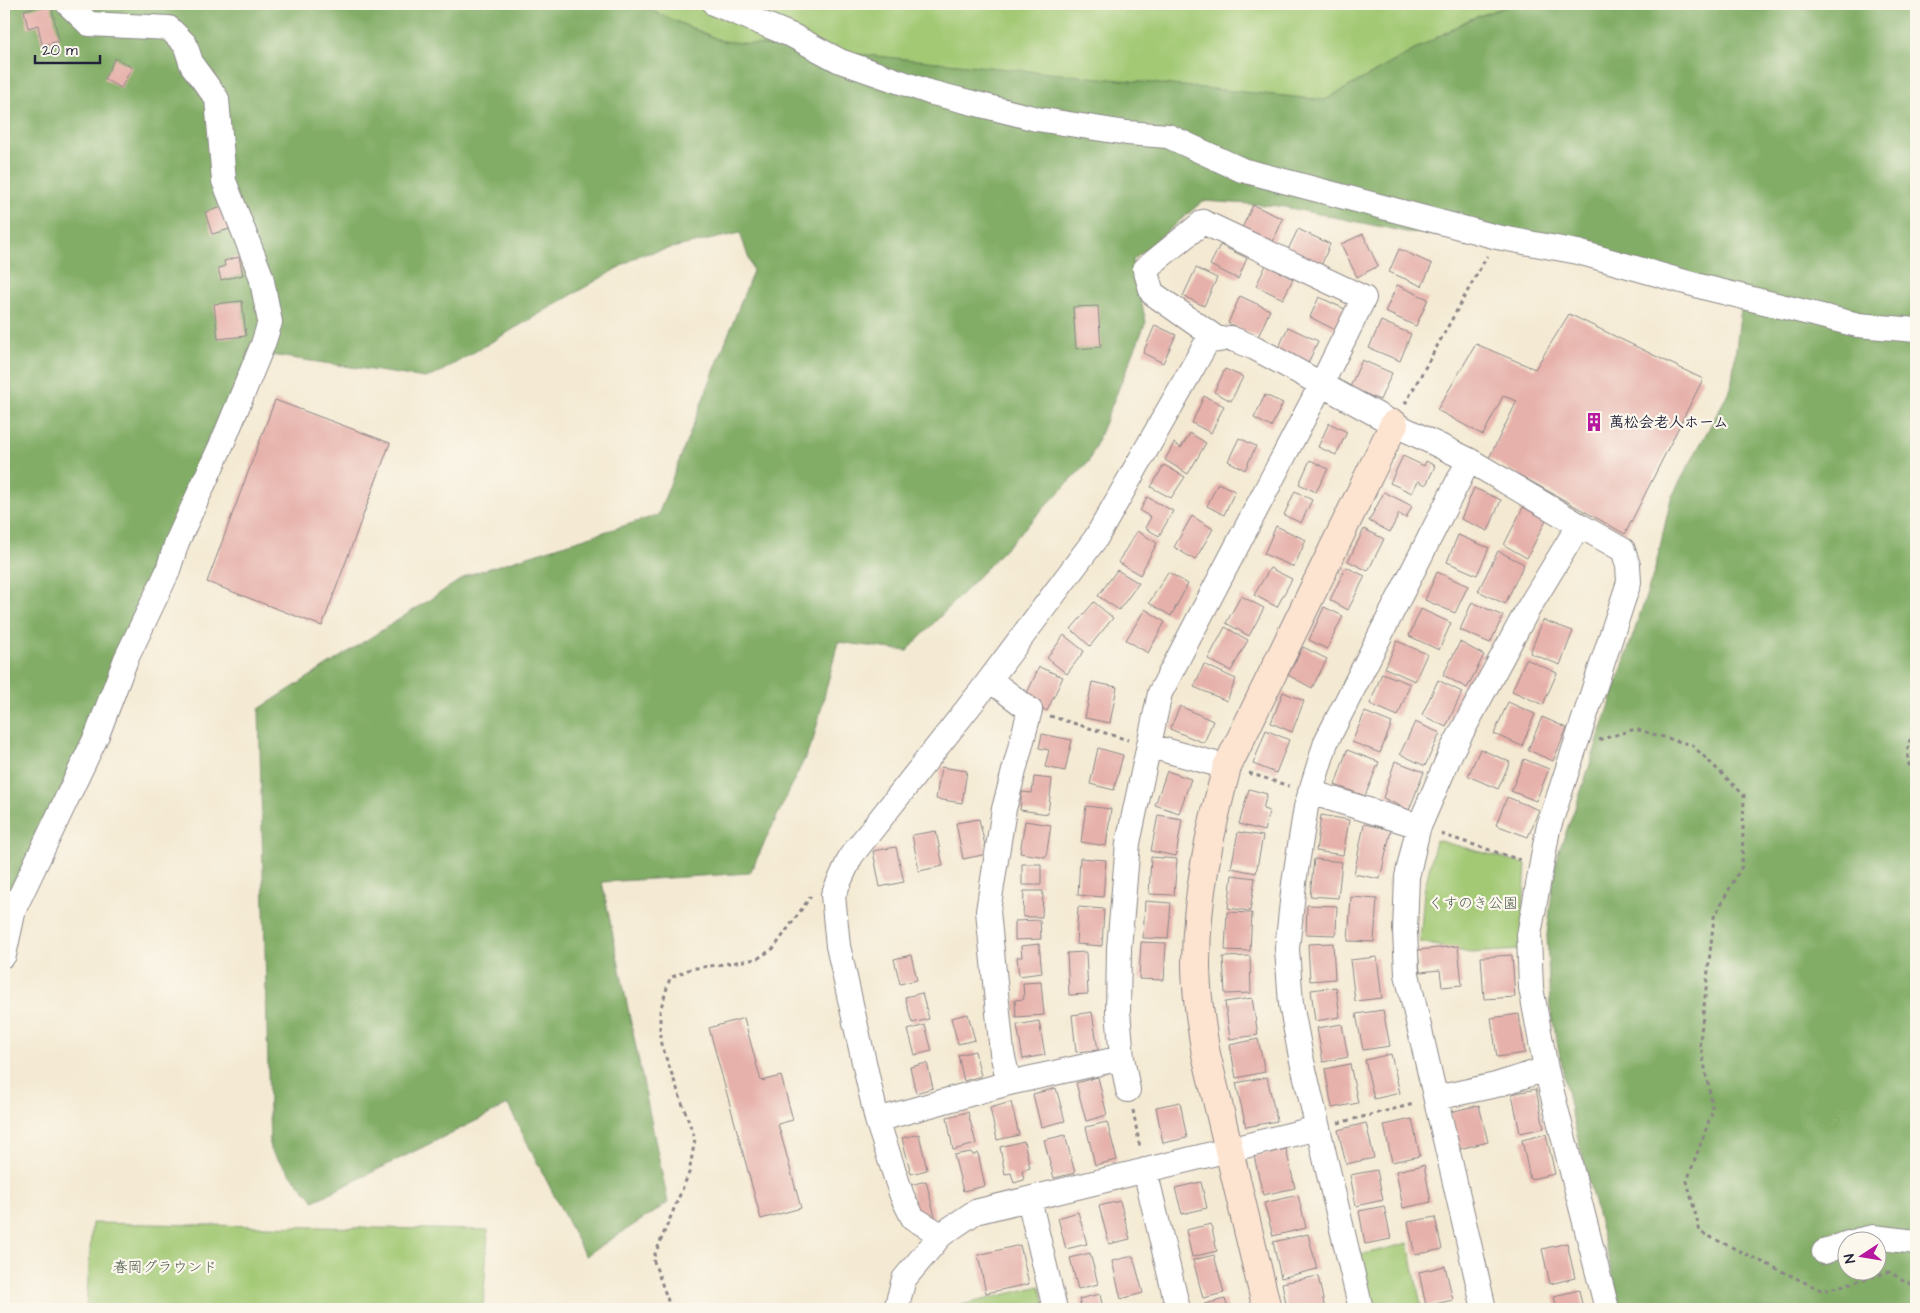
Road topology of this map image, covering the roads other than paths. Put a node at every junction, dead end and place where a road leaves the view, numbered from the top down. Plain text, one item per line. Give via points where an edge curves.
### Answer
1 (68, 4) edge
2 (715, 4) edge
3 (1916, 330) edge
4 (1218, 340) junction
5 (1321, 385) junction
6 (1394, 424) junction
7 (1469, 460) junction
8 (1579, 525) junction
9 (990, 680) junction
10 (1150, 746) junction
11 (1227, 767) junction
12 (1310, 792) junction
13 (1419, 826) junction
14 (4, 955) edge
15 (1122, 1058) junction
16 (1546, 1070) junction
17 (1009, 1083) junction
18 (1128, 1090) road end
19 (1436, 1098) junction
20 (878, 1120) junction
21 (1318, 1128) junction
22 (1229, 1151) junction
23 (1145, 1170) junction
24 (1029, 1199) junction
25 (941, 1235) junction
26 (1888, 1239) edge
27 (1916, 1242) edge
28 (1838, 1247) edge
29 (1824, 1252) dead end
30 (896, 1309) edge
31 (1055, 1309) edge
32 (1178, 1309) edge
33 (1267, 1309) edge
34 (1360, 1309) edge
35 (1484, 1309) edge
36 (1607, 1309) edge

1 - 14 street via 89,24 169,28 185,44 192,65 217,99 224,181 261,276 270,322 224,439 126,659 97,735 14,909
2 - 3 street via 793,36 840,61 929,92 1037,119 1168,136 1242,170 1497,237 1578,252 1858,325
4 - 5 street via 1230,338 1255,348
4 - 5 street via 1152,293 1145,269 1203,222 1364,298
4 - 9 street via 1207,342 1096,538
5 - 6 street
5 - 10 street via 1160,693
6 - 7 street
6 - 11 street
7 - 8 street
7 - 12 street via 1326,742
8 - 13 street via 1528,609 1452,750
8 - 16 street via 1623,550 1629,582 1548,829 1540,866 1529,944 1531,988
9 - 17 street via 1030,710 1004,809 988,911 1002,1053
9 - 20 street via 851,856 834,895 838,946
10 - 11 street
10 - 15 street via 1128,843 1119,948 1118,1011
11 - 22 street via 1211,827 1198,920 1196,963 1206,1054
12 - 13 street
12 - 21 street via 1294,883 1287,949 1291,1004
13 - 19 street via 1407,877 1405,931 1408,974
15 - 17 street
15 - 18 street
16 - 19 street
16 - 36 street
17 - 20 street
19 - 35 street
20 - 25 street via 902,1196 913,1218
21 - 22 street
21 - 34 street
22 - 23 street
22 - 33 street
23 - 24 street
23 - 32 street
24 - 25 street via 975,1212
24 - 31 street
25 - 30 street via 904,1279
26 - 27 street
28 - 29 street

